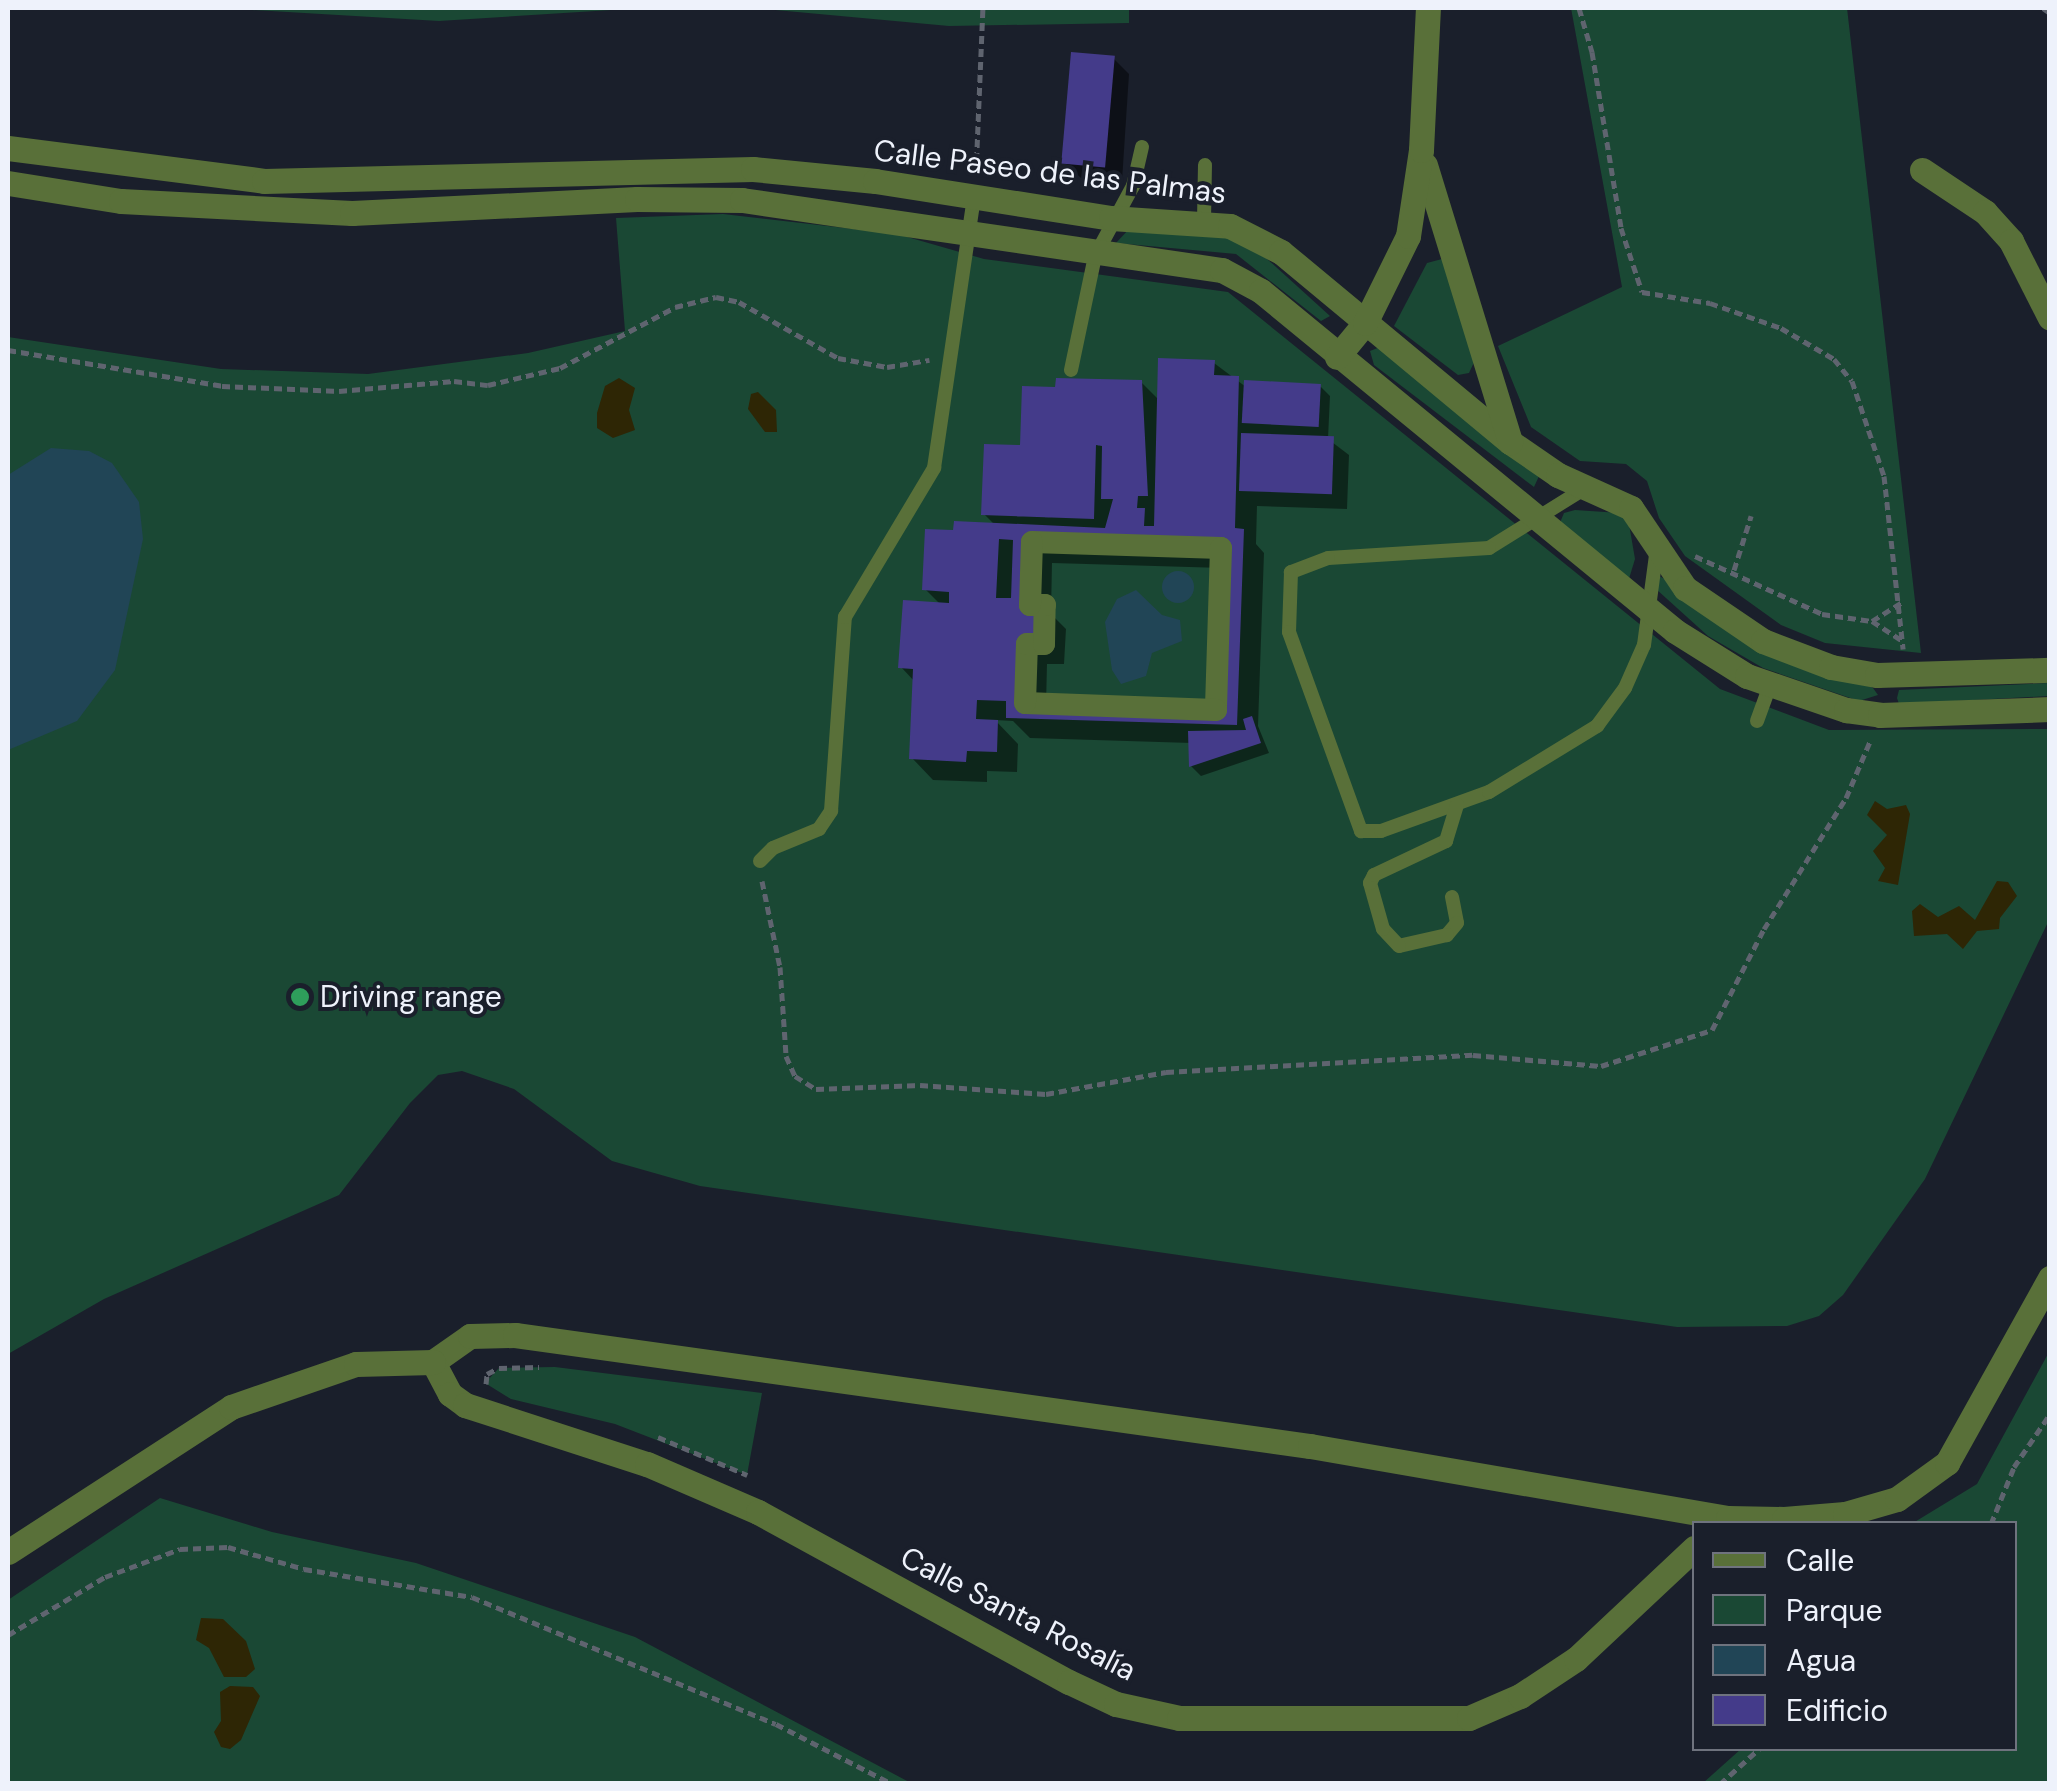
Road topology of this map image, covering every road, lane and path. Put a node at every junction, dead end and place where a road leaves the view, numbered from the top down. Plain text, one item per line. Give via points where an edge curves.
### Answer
1 (983, 8) edge
2 (1428, 8) edge
3 (1579, 8) edge
4 (2043, 8) edge
5 (2050, 14) edge
6 (1142, 147) dead end
7 (8, 148) edge
8 (1421, 150) junction
9 (1205, 165) dead end
10 (1922, 170) dead end
11 (8, 183) edge
12 (974, 196) junction
13 (1111, 218) junction
14 (1204, 221) junction
15 (968, 234) junction
16 (1095, 256) junction
17 (2050, 318) edge
18 (1365, 323) junction
19 (8, 350) edge
20 (1338, 356) junction
21 (947, 357) junction
22 (1072, 370) dead end
23 (1510, 442) junction
24 (1587, 486) junction
25 (1537, 515) junction
26 (1752, 516) dead end
27 (1657, 546) junction
28 (1688, 549) dead end
29 (1734, 570) junction
30 (1902, 602) junction
31 (1649, 608) junction
32 (1872, 622) junction
33 (1904, 642) junction
34 (2050, 670) edge
35 (1895, 677) junction
36 (1770, 686) junction
37 (2050, 709) edge
38 (1216, 710) joint
39 (1880, 715) junction
40 (1756, 722) dead end
41 (1457, 805) junction
42 (760, 861) joint
43 (1452, 897) dead end
44 (2050, 1278) edge
45 (434, 1362) junction
46 (556, 1367) dead end
47 (496, 1392) dead end
48 (2050, 1414) edge
49 (644, 1433) dead end
50 (747, 1475) dead end
51 (1726, 1521) edge
52 (1992, 1521) edge
53 (1692, 1550) edge
54 (8, 1552) edge
55 (8, 1634) edge
56 (1757, 1751) edge
57 (892, 1784) edge
58 (1720, 1784) edge

1 - 12 path
2 - 8 street
3 - 30 path via 1620,228 1638,284 1649,296 1710,303 1781,328 1844,371 1884,476
4 - 5 path
6 - 13 lane via 1133,186
7 - 12 street, Calle Paseo de las Palmas via 264,181 410,182 698,168
8 - 18 street via 1408,236
8 - 23 street
9 - 14 lane
10 - 17 street via 1985,212 2012,241
11 - 15 street via 121,201 316,213 742,200
12 - 13 street, Calle Paseo de las Palmas
12 - 15 lane
13 - 14 street, Calle Paseo de las Palmas
13 - 16 lane
14 - 18 street, Calle Paseo de las Palmas via 1264,241
15 - 16 street
15 - 21 lane
16 - 20 street via 1197,264 1232,274
16 - 22 lane
18 - 20 street
18 - 23 street, Calle Paseo de las Palmas
19 - 21 path via 222,386 339,392 454,381 488,385 560,368 675,307 716,297 739,302 812,346 862,365
20 - 25 street
21 - 42 lane via 929,483 858,586 845,617 832,811 819,828
23 - 24 street, Calle Paseo de las Palmas
24 - 25 lane
24 - 27 street, Calle Paseo de las Palmas via 1631,508
25 - 31 street
25 - 41 lane via 1518,535 1489,548 1296,565 1286,596 1289,632 1358,828 1371,833
26 - 29 path
27 - 31 lane
27 - 35 street, Calle Paseo de las Palmas via 1684,588 1763,641 1830,667
28 - 29 path
29 - 32 path via 1803,608
30 - 32 path
30 - 33 path
31 - 36 street via 1709,654
31 - 41 lane via 1644,645 1612,709 1578,740
32 - 33 path
33 - 35 path
34 - 35 street, Calle Paseo de las Palmas
36 - 39 street
36 - 40 lane
37 - 39 street
38 - 38 street via 1221,548 1032,542 1030,605 1045,605 1044,644 1027,644 1025,704
39 - 42 path via 1846,798 1764,929 1712,1030 1601,1066 1473,1055 1166,1072 1046,1094 920,1084 816,1089 795,1076 786,1056 781,979
41 - 43 lane via 1446,841 1374,875 1370,883 1383,930 1399,946 1447,935 1456,923
44 - 51 street via 1948,1463 1897,1499 1845,1514
45 - 51 street via 470,1336 515,1336 1310,1446
45 - 53 street, Calle Santa Rosalía via 450,1394 465,1405 647,1464 758,1512 1069,1682 1116,1704 1179,1718 1469,1718 1520,1696 1576,1659
45 - 54 street via 356,1364 231,1408
46 - 47 path via 500,1368 485,1384
48 - 52 path via 2014,1467
49 - 50 path
55 - 57 path via 105,1577 180,1550 228,1547 304,1569 472,1597 776,1724
56 - 58 path

